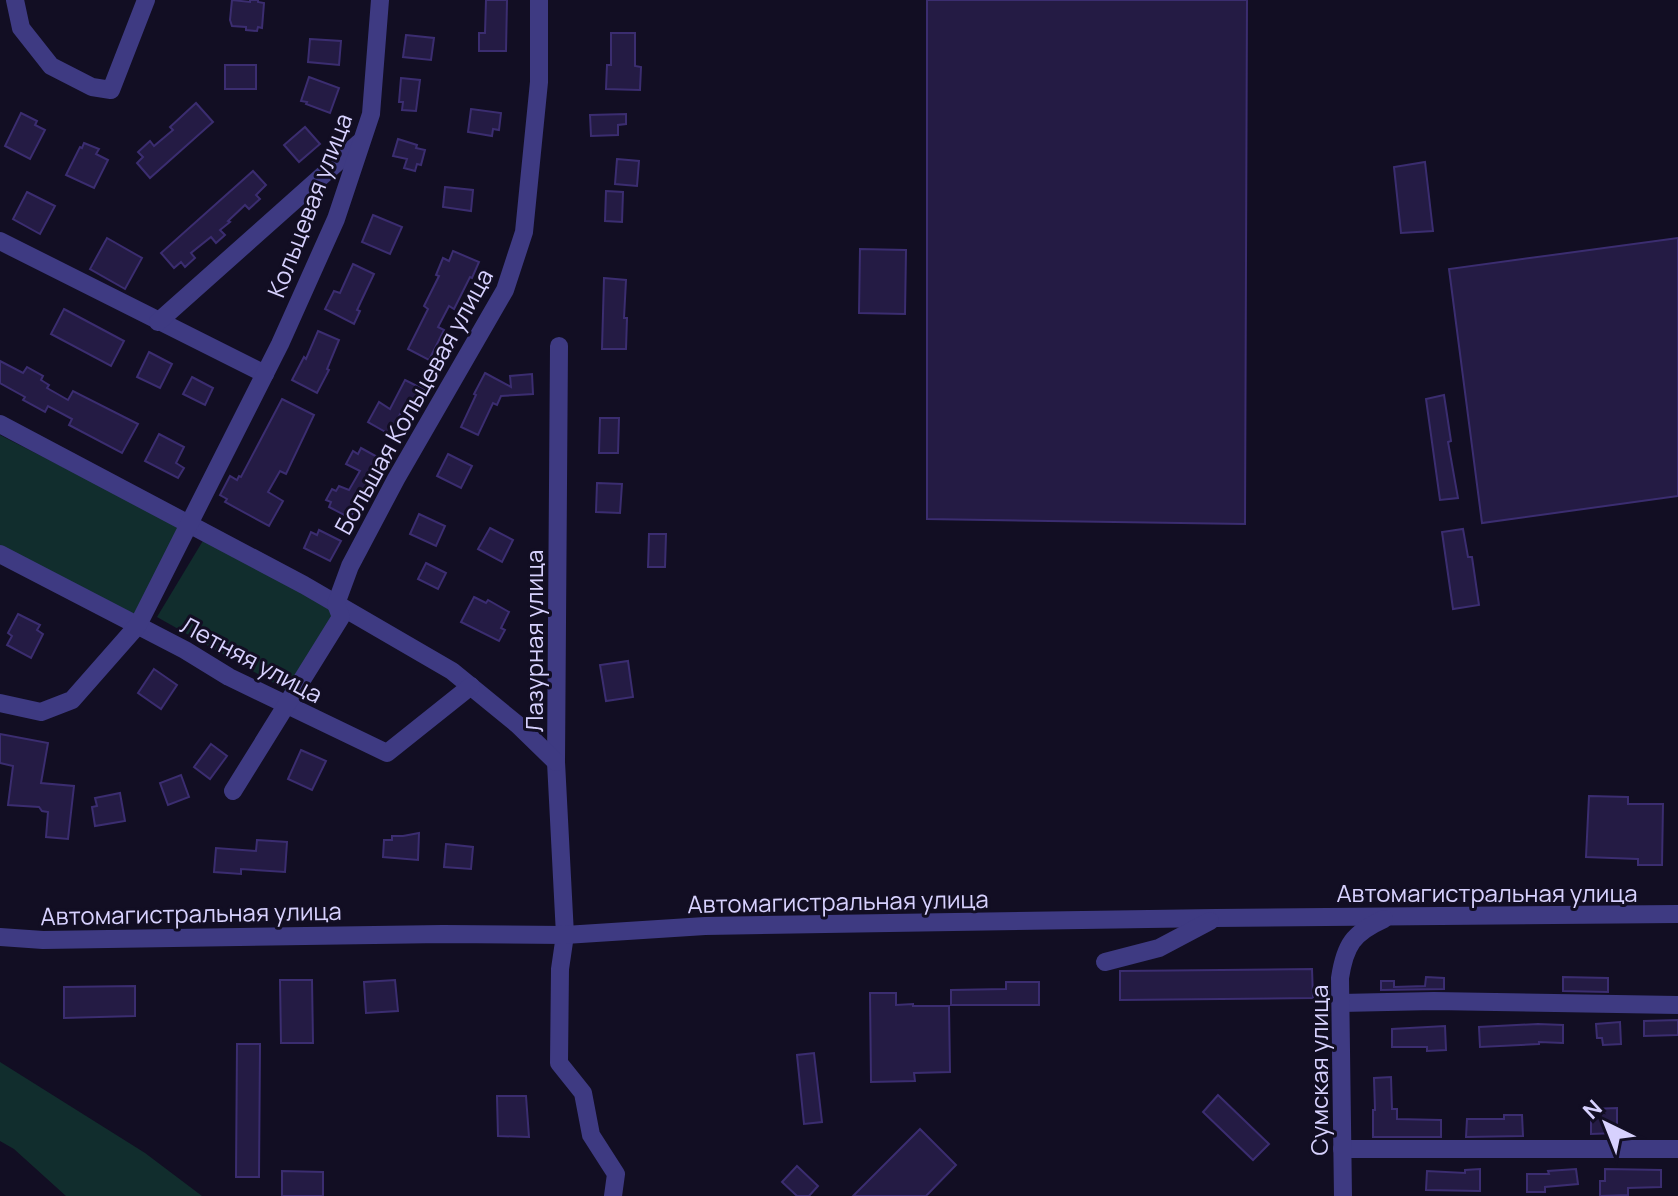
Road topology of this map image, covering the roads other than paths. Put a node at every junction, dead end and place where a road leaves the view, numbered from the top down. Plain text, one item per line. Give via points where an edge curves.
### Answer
1 (15, 0) edge
2 (146, 0) edge
3 (380, 0) edge
4 (539, 0) edge
5 (361, 142) junction
6 (0, 241) edge
7 (158, 322) junction
8 (559, 346) dead end
9 (265, 374) junction
10 (0, 424) edge
11 (190, 524) junction
12 (0, 554) edge
13 (336, 604) junction
14 (138, 625) junction
15 (471, 686) junction
16 (0, 703) edge
17 (286, 706) junction
18 (556, 762) junction
19 (233, 791) dead end
20 (1678, 914) edge
21 (1387, 917) junction
22 (1215, 918) junction
23 (565, 935) junction
24 (0, 937) edge
25 (1105, 962) dead end
26 (1341, 1003) junction
27 (1678, 1005) edge
28 (1342, 1149) junction
29 (1678, 1149) edge
30 (613, 1196) edge
31 (1343, 1196) edge

1 - 2 street via 21,28 51,66 92,87 111,90
3 - 5 street, Кольцевая улица via 371,114
4 - 13 street, Большая Кольцевая улица via 539,82 524,232 505,290 396,479
5 - 7 street
5 - 9 street, Кольцевая улица via 336,219
6 - 7 street
7 - 9 street
8 - 18 street, Лазурная улица
9 - 11 street, Кольцевая улица
10 - 11 street
11 - 13 street
11 - 14 street, Кольцевая улица
12 - 14 street, Летняя улица
13 - 15 street
13 - 17 street, Большая Кольцевая улица via 341,617
14 - 16 street, Кольцевая улица via 72,700 41,712
14 - 17 street, Летняя улица
15 - 17 street, Летняя улица via 387,753
15 - 18 street
17 - 19 street, Большая Кольцевая улица
18 - 23 street, Лазурная улица
20 - 21 street, Автомагистральная улица
21 - 22 street, Автомагистральная улица
21 - 26 street, Сумская улица via 1353,938 1344,955
22 - 23 street, Автомагистральная улица via 705,926
22 - 25 street via 1159,948
23 - 24 street, Автомагистральная улица
23 - 30 street, Лазурная улица via 559,1063 583,1093 591,1135 616,1174
26 - 27 street
26 - 28 street, Сумская улица
28 - 29 street
28 - 31 street, Сумская улица

